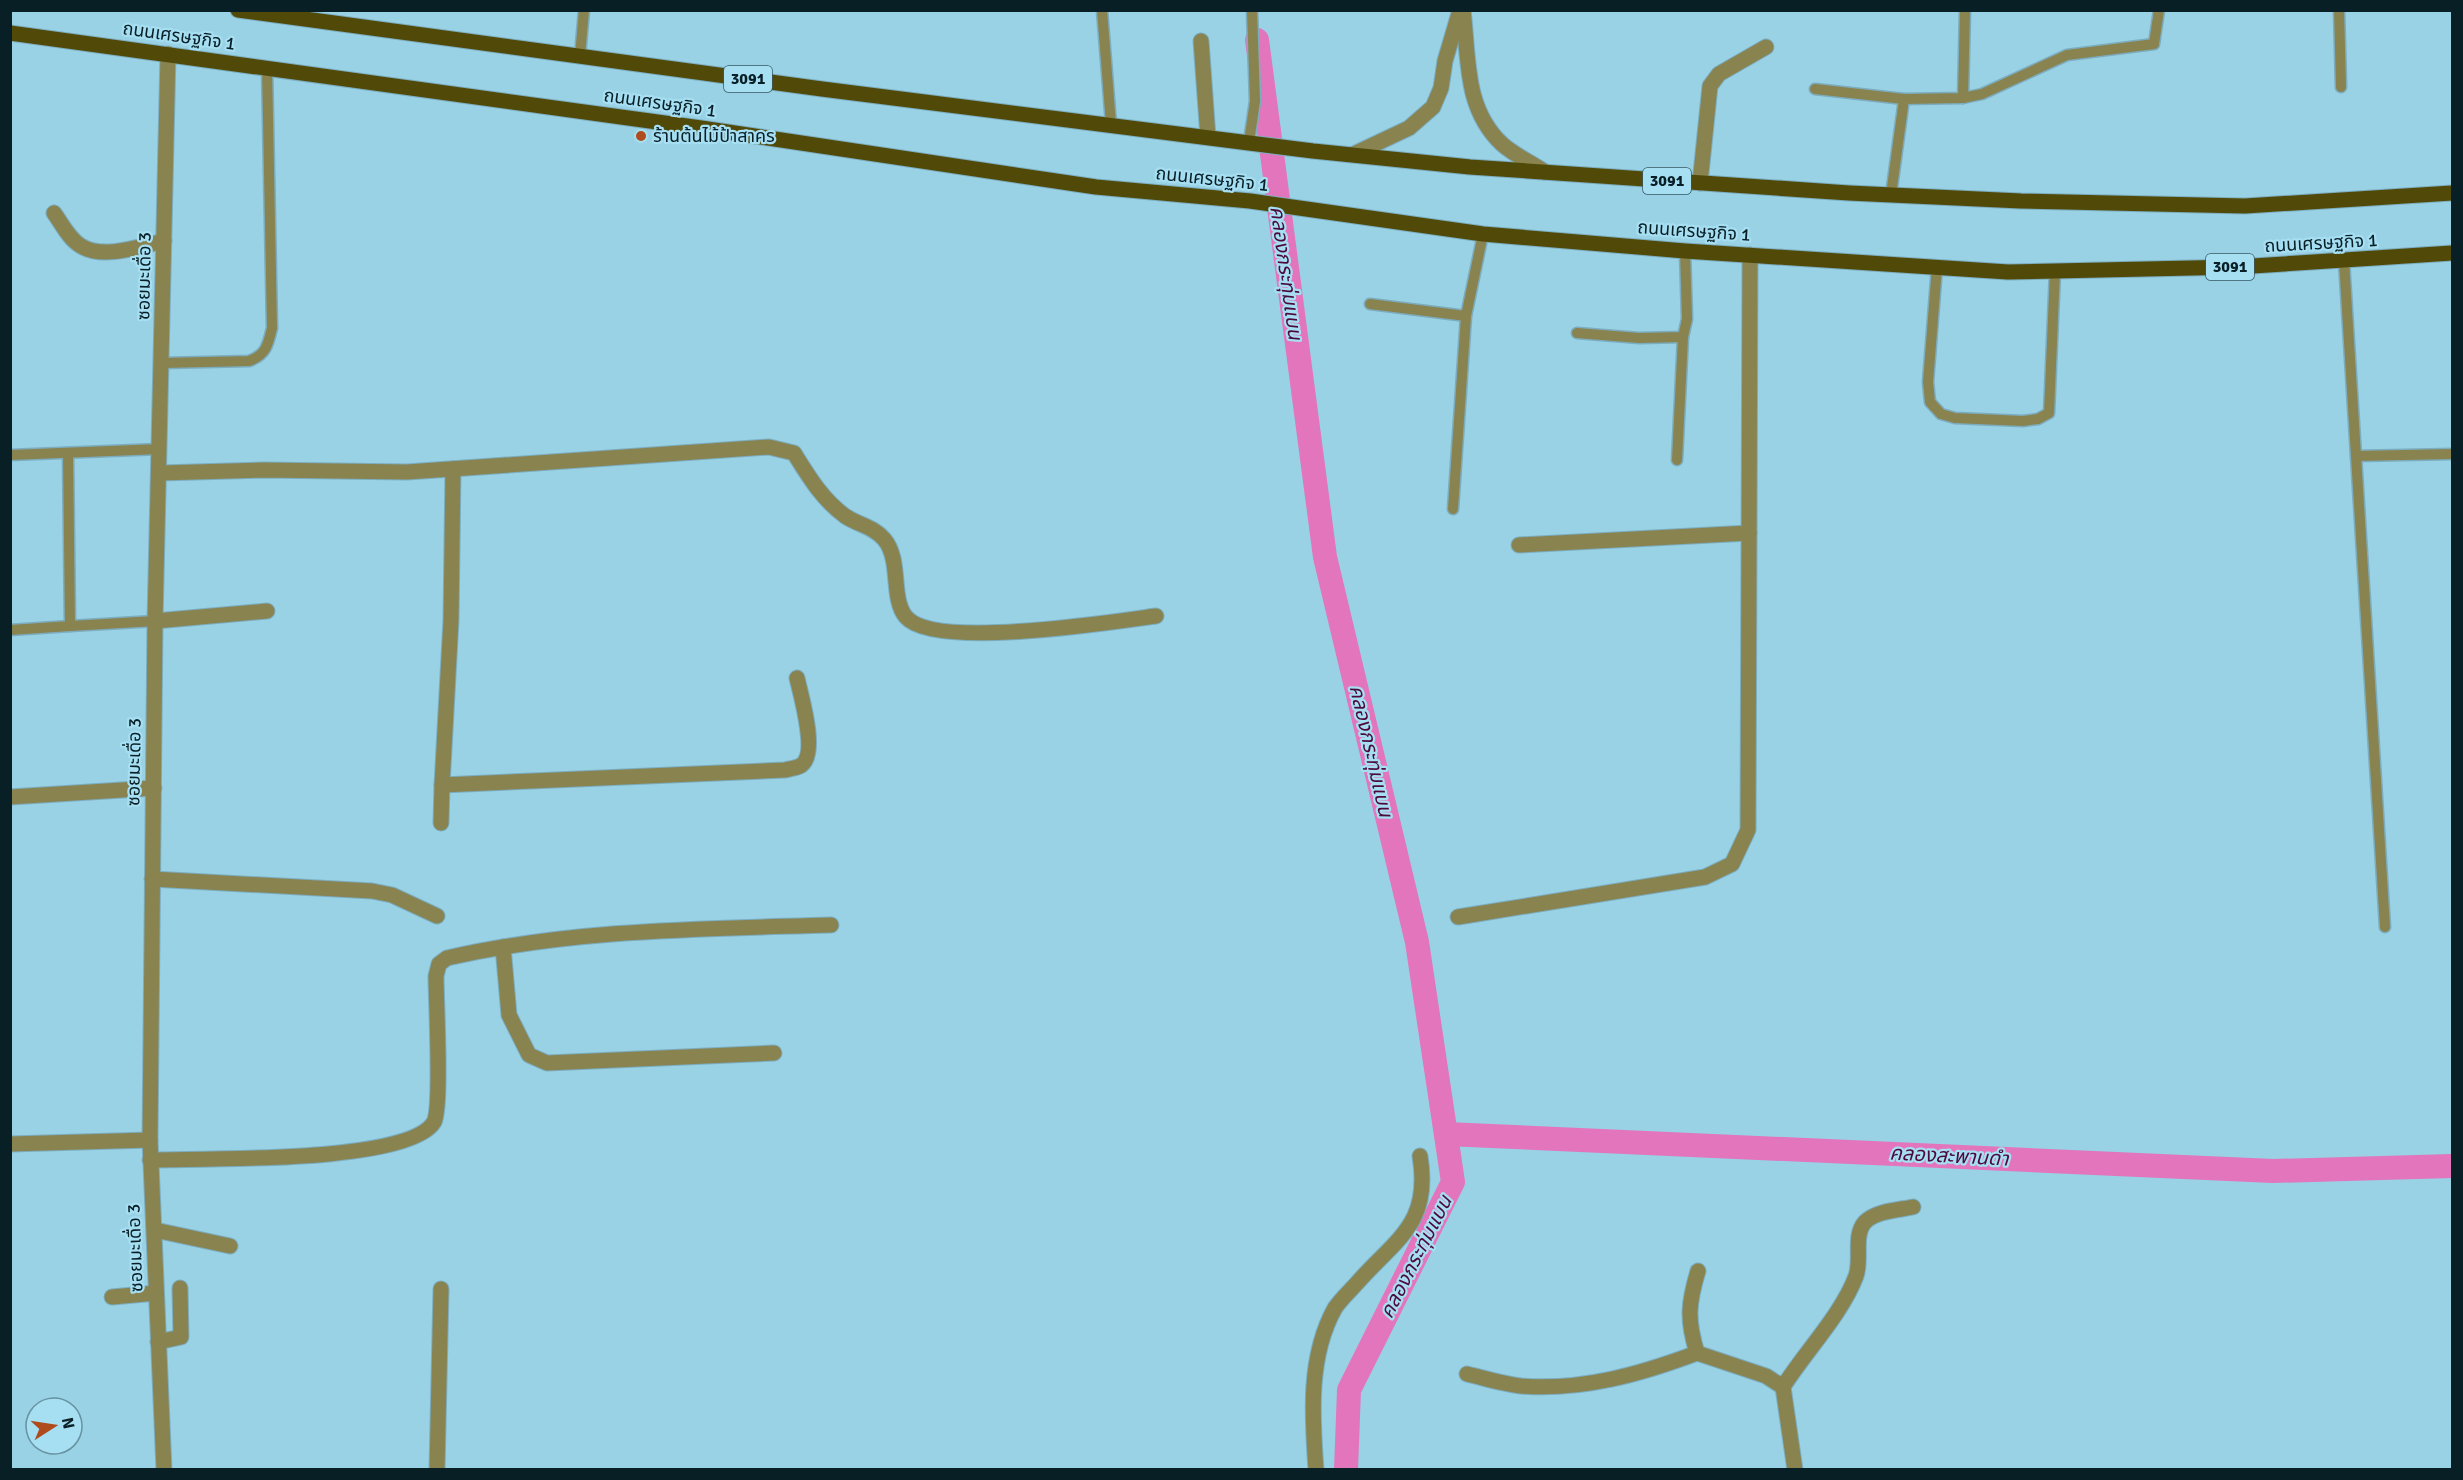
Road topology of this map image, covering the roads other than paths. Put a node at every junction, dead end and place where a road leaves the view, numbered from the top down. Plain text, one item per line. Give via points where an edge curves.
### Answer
1 (238, 10) edge
2 (584, 10) edge
3 (1102, 10) edge
4 (1252, 10) edge
5 (1462, 10) edge
6 (1965, 10) edge
7 (2159, 10) edge
8 (2339, 10) edge
9 (279, 13) edge
10 (10, 33) edge
11 (1201, 41) dead end
12 (1766, 47) dead end
13 (168, 54) junction
14 (580, 56) junction
15 (267, 68) junction
16 (2341, 87) dead end
17 (1815, 89) dead end
18 (1964, 98) junction
19 (1904, 99) junction
20 (1111, 124) junction
21 (1208, 137) junction
22 (1254, 142) junction
23 (1354, 154) junction
24 (1545, 172) junction
25 (1701, 183) junction
26 (2452, 193) edge
27 (1891, 195) junction
28 (54, 213) dead end
29 (1483, 234) junction
30 (164, 241) junction
31 (1685, 251) junction
32 (2452, 253) edge
33 (1750, 255) junction
34 (2344, 261) junction
35 (1937, 267) junction
36 (2055, 271) junction
37 (1370, 304) dead end
38 (1466, 316) junction
39 (1577, 333) dead end
40 (1683, 337) junction
41 (162, 363) junction
42 (160, 449) junction
43 (68, 453) junction
44 (2452, 454) edge
45 (10, 455) edge
46 (2356, 456) junction
47 (1677, 459) dead end
48 (453, 470) junction
49 (160, 473) junction
50 (1453, 509) dead end
51 (1749, 533) junction
52 (1519, 545) dead end
53 (267, 611) dead end
54 (1156, 616) dead end
55 (155, 621) junction
56 (70, 626) junction
57 (10, 630) edge
58 (797, 678) dead end
59 (442, 785) junction
60 (154, 788) junction
61 (10, 797) edge
62 (441, 823) dead end
63 (152, 879) junction
64 (437, 916) dead end
65 (1458, 917) dead end
66 (831, 925) dead end
67 (2385, 927) dead end
68 (502, 947) junction
69 (774, 1053) dead end
70 (150, 1140) junction
71 (10, 1144) edge
72 (1420, 1156) dead end
73 (150, 1160) junction
74 (1913, 1207) dead end
75 (155, 1230) junction
76 (230, 1246) dead end
77 (1698, 1271) dead end
78 (180, 1288) dead end
79 (441, 1289) dead end
80 (156, 1293) junction
81 (112, 1297) dead end
82 (158, 1342) junction
83 (1697, 1353) junction
84 (1467, 1374) dead end
85 (1783, 1387) junction
86 (164, 1470) edge
87 (437, 1470) edge
88 (1316, 1470) edge
89 (1795, 1470) edge

1 - 9 main road, ถนนเศรษฐกิจ 1 / 3091
2 - 14 lane
3 - 20 lane
4 - 22 lane
5 - 23 street via 1433,107 1409,128
5 - 24 street via 1471,94 1485,123 1503,145
6 - 18 lane
7 - 18 lane via 2154,44 2067,55 1982,94
8 - 16 lane
9 - 14 main road, ถนนเศรษฐกิจ 1 / 3091
10 - 13 main road, ถนนเศรษฐกิจ 1 / 3091
11 - 21 street
12 - 25 street via 1719,74 1710,86
13 - 15 main road, ถนนเศรษฐกิจ 1 / 3091
13 - 30 street, ซอยมะเดื่อ 3
14 - 20 main road, ถนนเศรษฐกิจ 1 / 3091
15 - 29 main road, ถนนเศรษฐกิจ 1 / 3091 via 1085,185 1250,201
15 - 41 lane via 272,328 267,348 249,362
17 - 19 lane
18 - 19 lane
19 - 27 lane
20 - 21 main road, ถนนเศรษฐกิจ 1 / 3091
21 - 22 main road, ถนนเศรษฐกิจ 1 / 3091
22 - 23 main road, ถนนเศรษฐกิจ 1 / 3091
23 - 24 main road, ถนนเศรษฐกิจ 1 / 3091
24 - 25 main road, ถนนเศรษฐกิจ 1 / 3091
25 - 27 main road, ถนนเศรษฐกิจ 1 / 3091
26 - 27 main road, ถนนเศรษฐกิจ 1 / 3091 via 2245,206
28 - 30 street via 81,246 97,251
29 - 31 main road, ถนนเศรษฐกิจ 1 / 3091
29 - 38 lane
30 - 41 street, ซอยมะเดื่อ 3
31 - 33 main road, ถนนเศรษฐกิจ 1 / 3091
31 - 40 lane via 1687,319
32 - 34 main road, ถนนเศรษฐกิจ 1 / 3091
33 - 35 main road, ถนนเศรษฐกิจ 1 / 3091
33 - 51 street
34 - 36 main road, ถนนเศรษฐกิจ 1 / 3091
34 - 46 lane
35 - 36 main road, ถนนเศรษฐกิจ 1 / 3091
35 - 36 lane via 1928,382 1930,402 1941,414 1955,418 2023,421 2049,413
37 - 38 lane
38 - 50 lane
39 - 40 lane
40 - 47 lane
41 - 42 street, ซอยมะเดื่อ 3
42 - 43 lane
42 - 49 street, ซอยมะเดื่อ 3
43 - 45 lane
43 - 56 lane
44 - 46 lane
46 - 67 lane
48 - 49 street
48 - 54 street via 769,447 794,453 821,495 884,540 893,557 901,607 906,618 920,625 940,633 1062,629
48 - 59 street via 451,620
49 - 55 street, ซอยมะเดื่อ 3
51 - 52 street
51 - 65 street via 1748,830 1732,864 1705,877
53 - 55 street
55 - 56 lane
55 - 60 street, ซอยมะเดื่อ 3
56 - 57 lane
58 - 59 street via 810,743 806,760 800,766
59 - 62 street
60 - 61 street
60 - 63 street, ซอยมะเดื่อ 3
63 - 64 street via 372,891 392,895
63 - 70 street, ซอยมะเดื่อ 3
66 - 68 street via 602,933
68 - 69 street via 509,1015 529,1055 547,1063
68 - 73 street via 447,958 439,964 437,1100 434,1121 419,1136 358,1152
70 - 71 street
70 - 73 street, ซอยมะเดื่อ 3
72 - 88 street via 1421,1205 1408,1230 1336,1306 1320,1343 1314,1385
73 - 75 street, ซอยมะเดื่อ 3
74 - 85 street via 1879,1214 1861,1228 1856,1275 1837,1310
75 - 76 street
75 - 80 street, ซอยมะเดื่อ 3
77 - 83 street via 1688,1302
78 - 82 street via 181,1337
79 - 87 street
80 - 81 street
80 - 82 street, ซอยมะเดื่อ 3
82 - 86 street, ซอยมะเดื่อ 3
83 - 84 street via 1646,1372 1562,1386 1520,1386
83 - 85 street via 1766,1376
85 - 89 street

